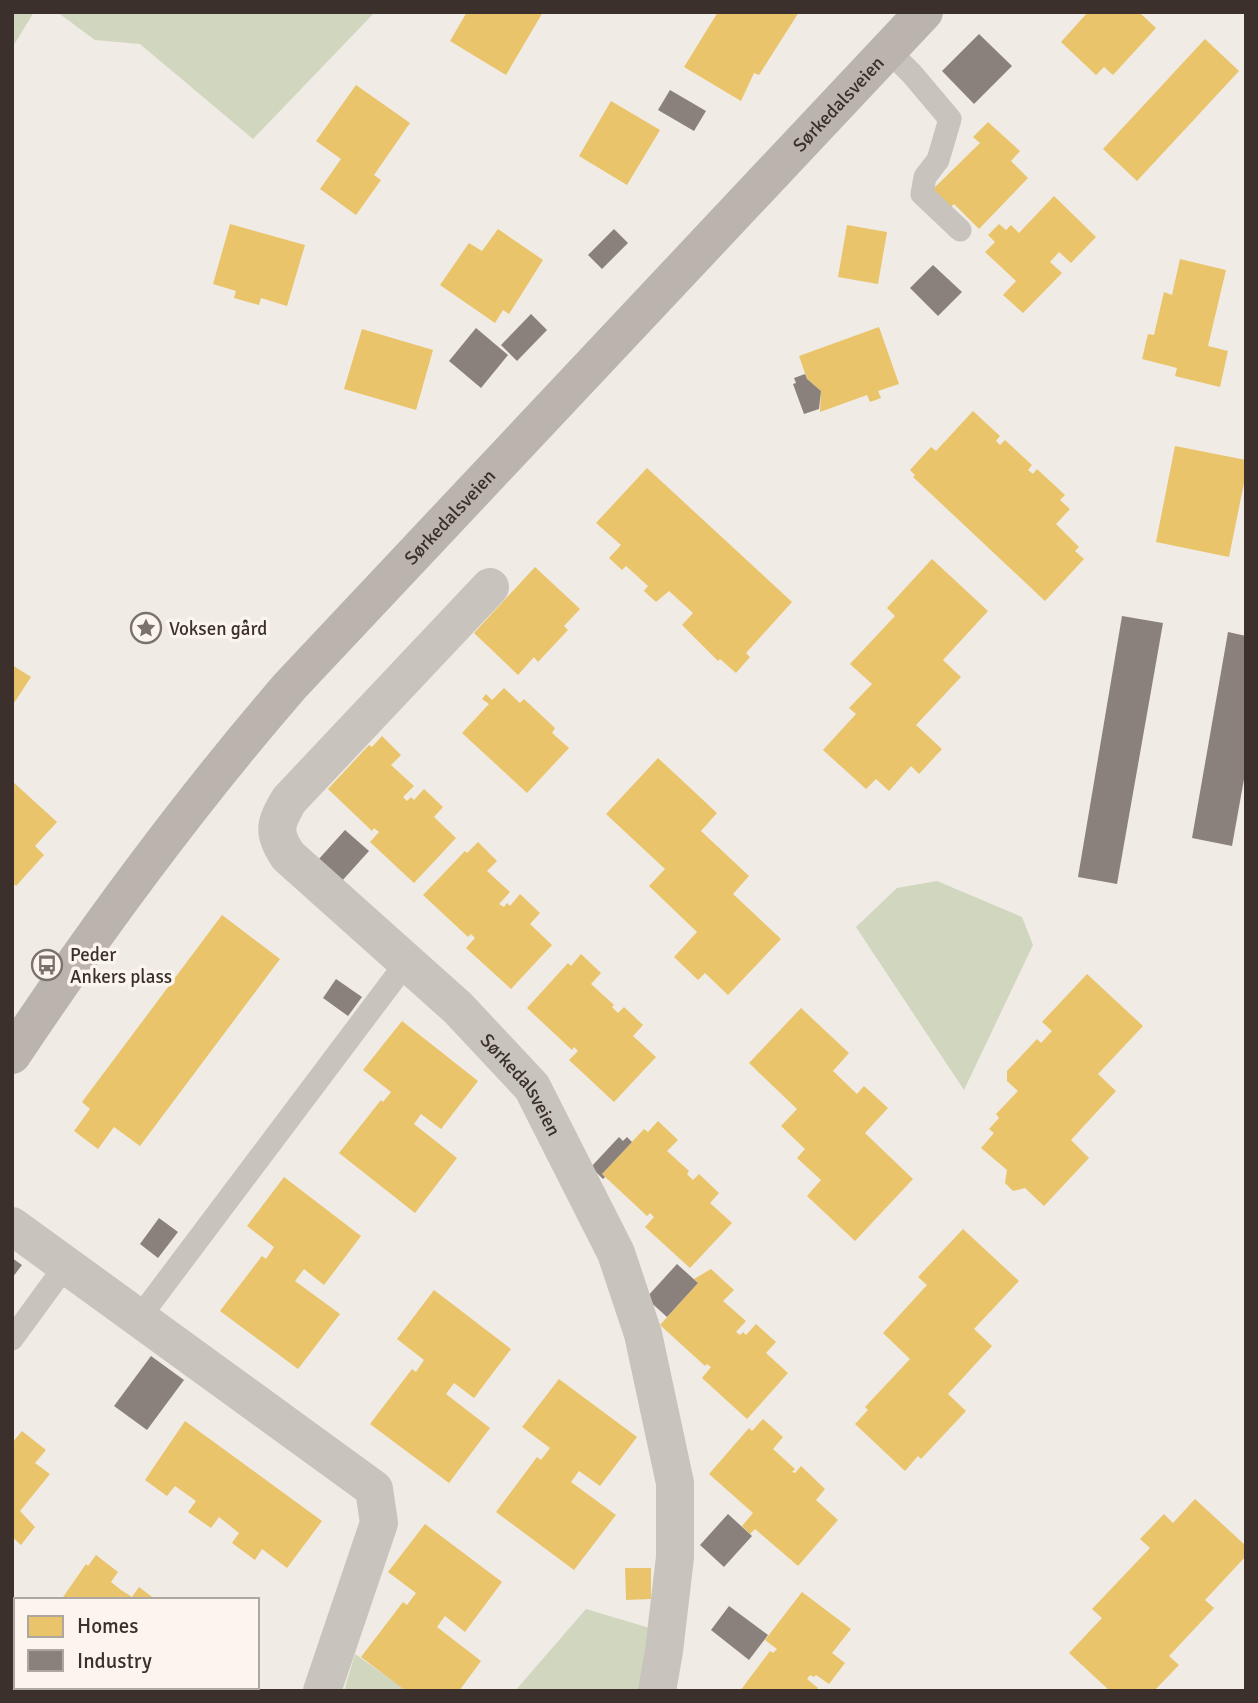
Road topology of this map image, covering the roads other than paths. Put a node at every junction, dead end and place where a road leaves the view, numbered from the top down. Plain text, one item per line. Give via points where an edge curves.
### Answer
1 (924, 12) edge
2 (889, 51) junction
3 (960, 230) dead end
4 (490, 587) dead end
5 (406, 963) junction
6 (12, 1055) edge
7 (12, 1226) edge
8 (66, 1265) junction
9 (139, 1318) junction
10 (12, 1339) edge
11 (322, 1691) edge
12 (657, 1691) edge

1 - 2 main road, Sørkedalsveien
2 - 3 lane via 950,119 922,194
2 - 6 main road, Sørkedalsveien via 282,695 131,883
4 - 5 street, Sørkedalsveien via 289,800 278,819 277,841 288,856
5 - 9 lane
5 - 12 street, Sørkedalsveien via 458,1008 532,1087 616,1252 643,1334 675,1483 675,1557
7 - 8 street
8 - 9 street
8 - 10 lane
9 - 11 street via 374,1489 379,1522

